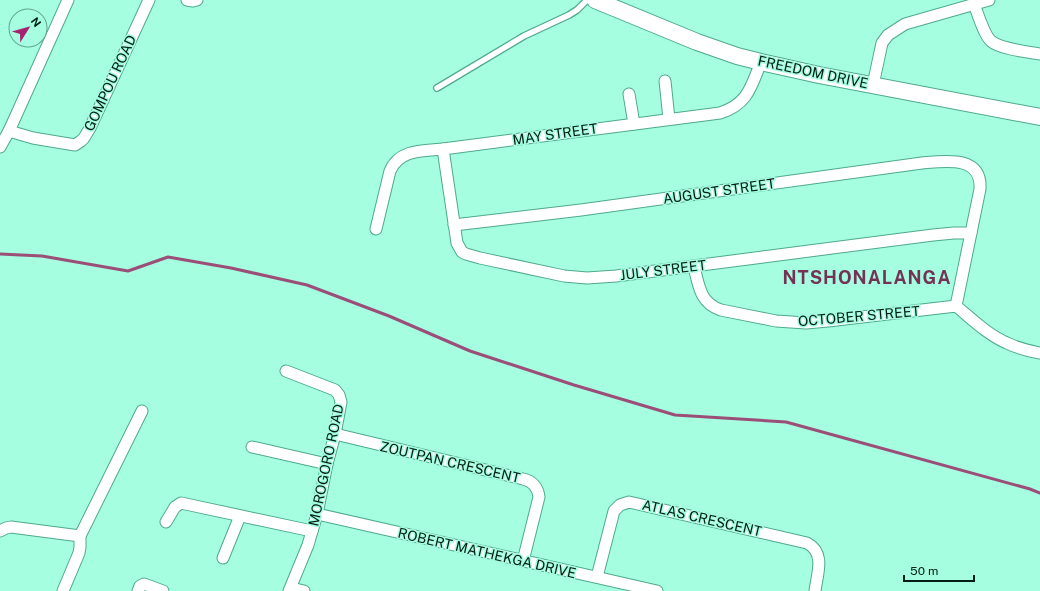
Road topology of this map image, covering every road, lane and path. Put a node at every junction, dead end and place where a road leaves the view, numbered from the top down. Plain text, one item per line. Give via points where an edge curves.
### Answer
1 (68, 0) edge
2 (149, 0) edge
3 (187, 0) edge
4 (197, 0) edge
5 (587, 0) edge
6 (595, 0) edge
7 (989, 0) edge
8 (974, 4) junction
9 (1040, 54) edge
10 (761, 62) junction
11 (664, 81) dead end
12 (872, 85) junction
13 (437, 88) dead end
14 (629, 94) dead end
15 (1040, 117) edge
16 (669, 119) junction
17 (634, 124) junction
18 (9, 131) junction
19 (0, 147) edge
20 (443, 149) junction
21 (454, 225) junction
22 (376, 229) dead end
23 (971, 233) junction
24 (694, 266) junction
25 (956, 306) junction
26 (1040, 353) edge
27 (286, 371) dead end
28 (142, 411) dead end
29 (335, 434) junction
30 (252, 447) dead end
31 (326, 464) junction
32 (316, 514) junction
33 (240, 516) junction
34 (166, 522) dead end
35 (0, 531) edge
36 (312, 531) junction
37 (80, 536) junction
38 (223, 558) dead end
39 (523, 561) junction
40 (597, 577) junction
41 (290, 589) edge
42 (63, 591) edge
43 (138, 591) edge
44 (163, 591) edge
45 (304, 591) edge
46 (656, 591) edge
47 (815, 591) edge

1 - 18 street
2 - 18 street, GOMPOU ROAD via 90,128 81,141 69,144
3 - 4 street
5 - 13 lane via 578,10 524,36
6 - 10 street, FREEDOM DRIVE via 711,48
7 - 8 street
8 - 9 street via 991,42 1004,48
8 - 12 street via 905,24 888,35 882,43
10 - 12 street, FREEDOM DRIVE
10 - 16 street, MAY STREET via 749,92 732,108 720,113
11 - 16 street
12 - 15 street, FREEDOM DRIVE
14 - 17 street
16 - 17 street, MAY STREET
17 - 20 street, MAY STREET
18 - 19 street
20 - 21 street, JULY STREET
20 - 22 street, MAY STREET via 409,153 397,160 390,171
21 - 23 street, AUGUST STREET via 949,161 971,167 980,180
21 - 24 street, JULY STREET via 457,243 466,254 564,276 608,277
23 - 24 street, JULY STREET via 933,235
23 - 25 street
24 - 25 street, OCTOBER STREET via 701,293 709,304 721,310 776,321 828,321
25 - 26 street via 1006,343
27 - 29 street, MOROGORO ROAD via 331,388 339,395 341,406
28 - 37 street
29 - 31 street, MOROGORO ROAD
29 - 39 street, ZOUTPAN CRESCENT via 530,481 537,490 538,497
30 - 31 street
31 - 32 street, MOROGORO ROAD
32 - 36 street, MOROGORO ROAD
32 - 39 street, ROBERT MATHEKGA DRIVE
33 - 34 street via 181,503 174,507
33 - 36 street
33 - 38 street
35 - 37 street via 11,528
36 - 41 street, MOROGORO ROAD
37 - 42 street via 79,553
39 - 40 street, ROBERT MATHEKGA DRIVE
40 - 46 street, ROBERT MATHEKGA DRIVE
40 - 47 street, ATLAS CRESCENT via 614,511 622,503 629,502 807,543 814,548 819,557
41 - 45 street
43 - 44 street via 144,584

